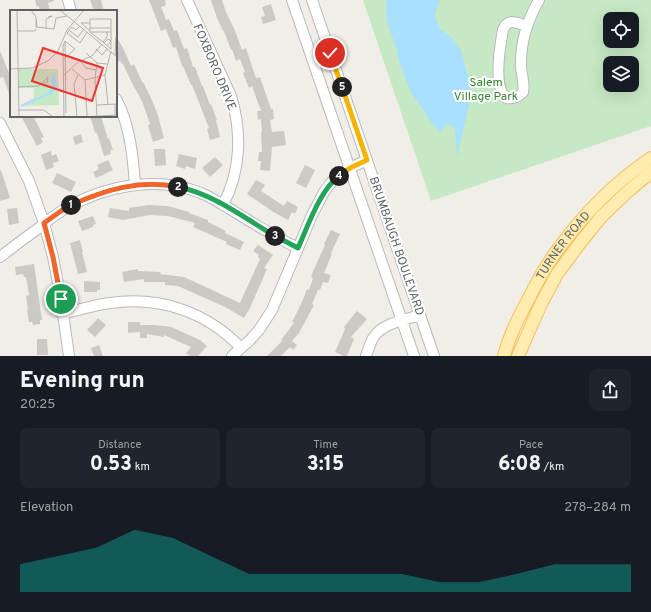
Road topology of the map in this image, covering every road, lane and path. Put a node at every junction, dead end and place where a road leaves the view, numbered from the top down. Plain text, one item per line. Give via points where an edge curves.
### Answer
1 (68, 0) edge
2 (187, 0) edge
3 (292, 0) edge
4 (312, 0) edge
5 (539, 0) edge
6 (71, 10) edge
7 (527, 26) junction
8 (117, 101) edge
9 (0, 123) edge
10 (651, 158) edge
11 (367, 160) junction
12 (350, 168) junction
13 (651, 172) edge
14 (135, 185) junction
15 (224, 205) junction
16 (44, 223) junction
17 (298, 248) junction
18 (0, 257) edge
19 (62, 314) junction
20 (420, 315) junction
21 (402, 320) junction
22 (241, 348) junction
23 (69, 356) edge
24 (232, 356) edge
25 (366, 356) edge
26 (414, 356) edge
27 (434, 356) edge
28 (504, 356) edge
29 (518, 356) edge

1 - 6 street
2 - 15 street, FOXBORO DRIVE via 234,106 238,150 235,173
3 - 12 street, BRUMBAUGH BOULEVARD
4 - 11 street, BRUMBAUGH BOULEVARD
5 - 7 street
7 - 7 street via 510,22 504,25 502,30 498,76 502,93 506,98 513,98 523,92 521,52
8 - 14 street via 131,142
9 - 16 street via 29,181
10 - 28 main road, TURNER ROAD via 605,195 555,253 518,317
11 - 12 street
11 - 20 street, BRUMBAUGH BOULEVARD
12 - 17 street via 336,177 324,192
12 - 21 street, BRUMBAUGH BOULEVARD
13 - 29 main road, TURNER ROAD via 601,217 557,274
14 - 15 street via 158,184 186,188
14 - 16 street via 104,191 87,198 67,207
15 - 17 street
16 - 18 street
16 - 19 street via 53,257
17 - 22 street via 267,319
19 - 22 street via 112,303 162,304 207,321
19 - 23 street
20 - 21 street
20 - 27 street, BRUMBAUGH BOULEVARD
21 - 25 street via 377,333
21 - 26 street, BRUMBAUGH BOULEVARD
22 - 24 street

